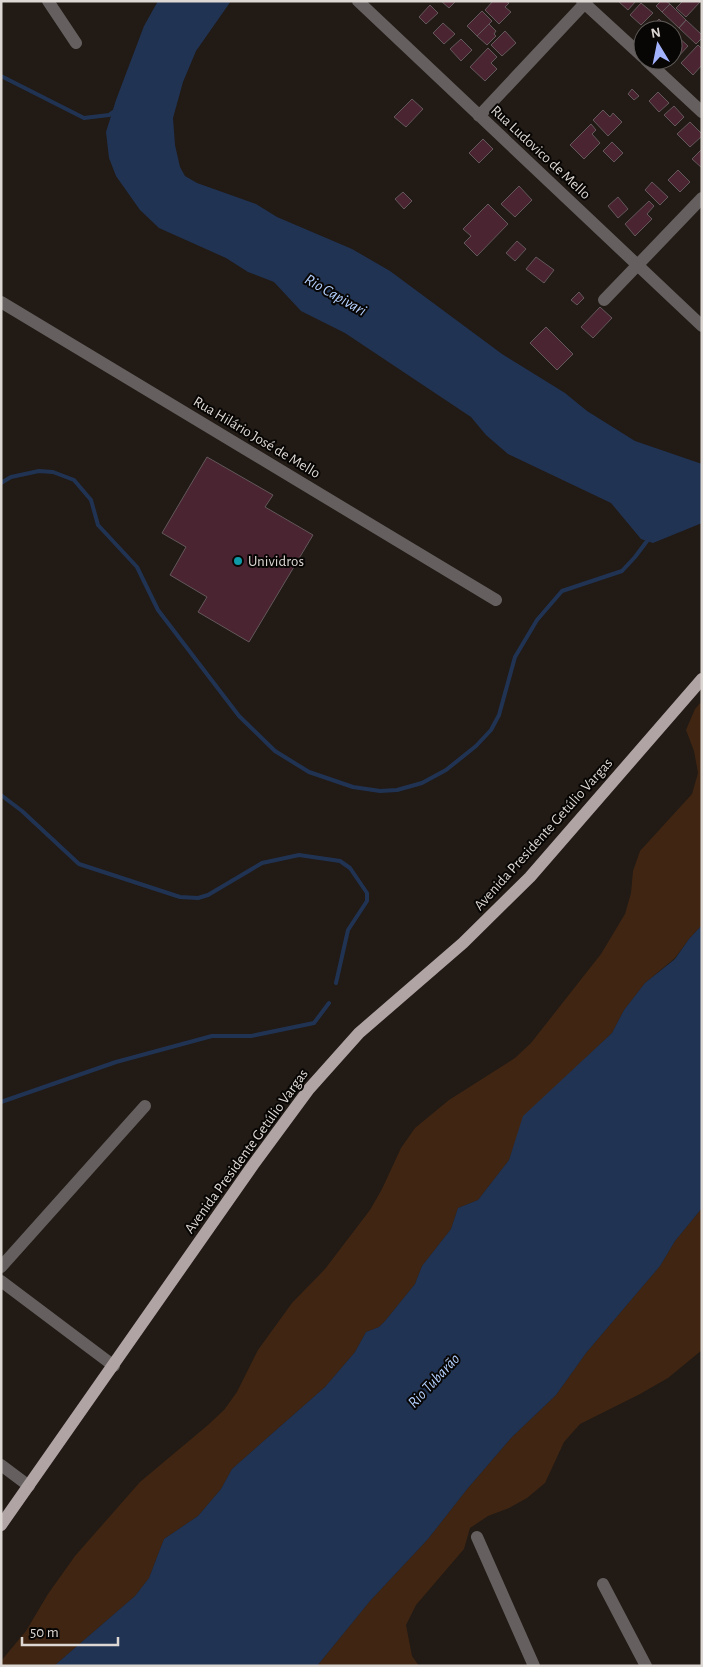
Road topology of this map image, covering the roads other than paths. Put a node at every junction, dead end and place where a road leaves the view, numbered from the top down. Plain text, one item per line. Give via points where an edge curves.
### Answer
1 (48, 1) edge
2 (358, 1) edge
3 (585, 2) edge
4 (76, 43) dead end
5 (633, 48) edge
6 (657, 70) edge
7 (702, 112) edge
8 (479, 116) junction
9 (702, 198) edge
10 (638, 265) junction
11 (604, 300) dead end
12 (1, 302) edge
13 (702, 326) edge
14 (496, 600) dead end
15 (702, 679) edge
16 (144, 1106) dead end
17 (1, 1267) edge
18 (1, 1281) edge
19 (114, 1366) junction
20 (1, 1464) edge
21 (29, 1486) junction
22 (1, 1525) edge
23 (477, 1537) dead end
24 (603, 1584) dead end
25 (534, 1666) edge
26 (646, 1666) edge

1 - 4 street
2 - 8 street, Rua Ludovico de Mello
3 - 5 street
3 - 8 street
6 - 7 street
8 - 10 street, Rua Ludovico de Mello
9 - 10 street
10 - 11 street
10 - 13 street, Rua Ludovico de Mello
12 - 14 street, Rua Hilário José de Mello
15 - 19 main road, Avenida Presidente Getúlio Vargas via 530,877 463,943 359,1033 334,1059 282,1124
16 - 17 street
18 - 19 street
19 - 21 main road, Avenida Presidente Getúlio Vargas
20 - 21 street
21 - 22 main road, Avenida Presidente Getúlio Vargas
23 - 25 street
24 - 26 street

